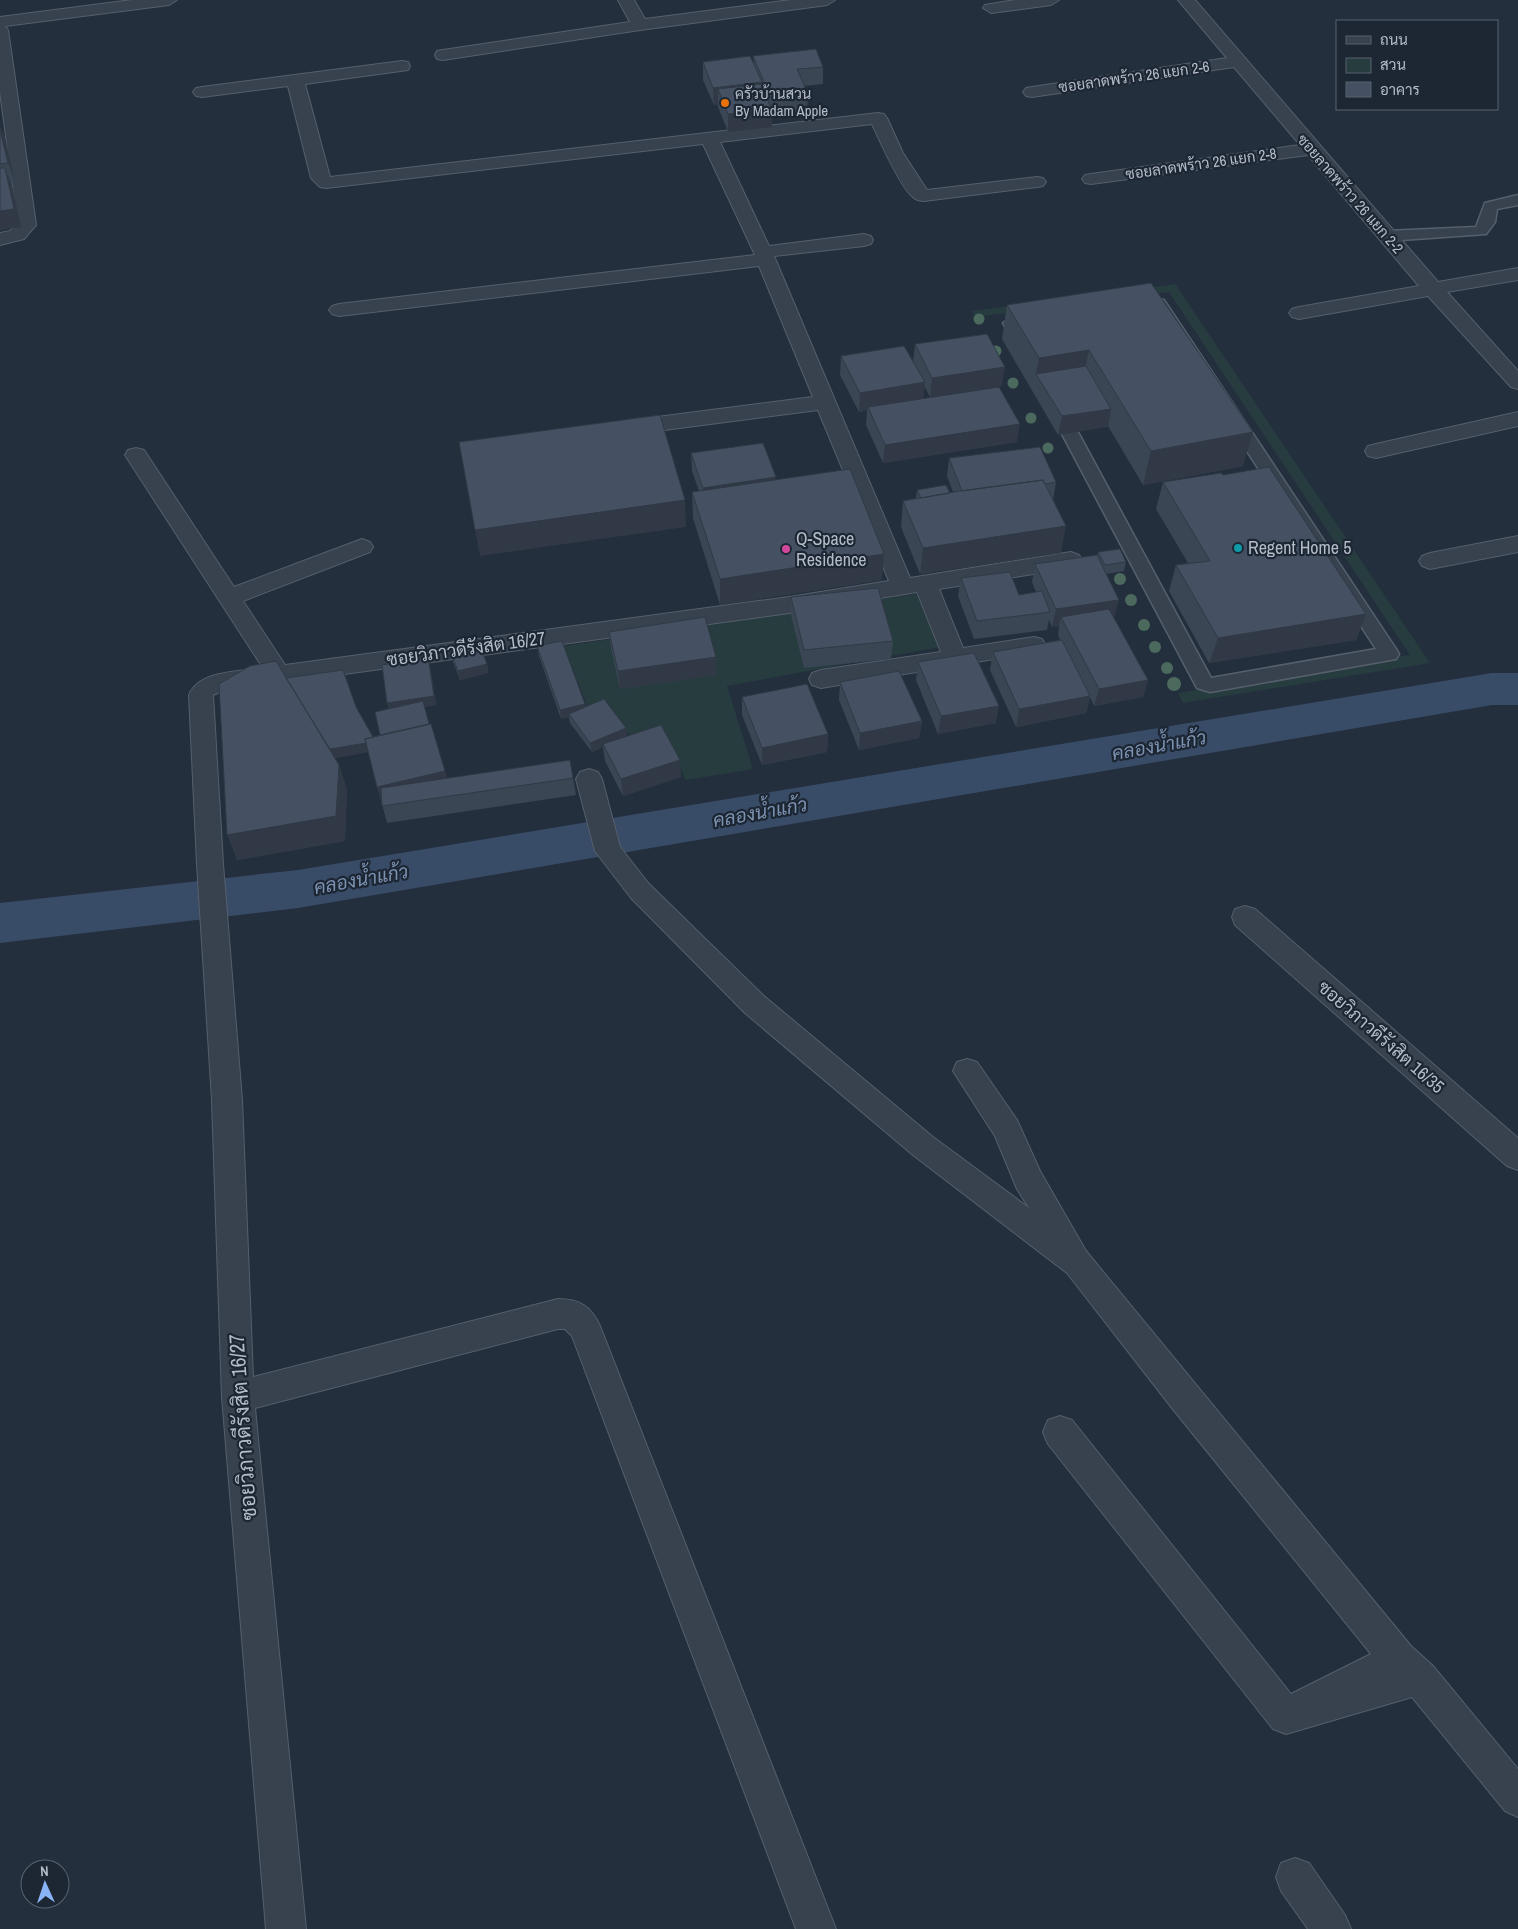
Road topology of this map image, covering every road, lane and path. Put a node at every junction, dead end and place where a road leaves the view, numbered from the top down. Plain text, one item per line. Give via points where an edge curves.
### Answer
1 (169, 0) edge
2 (626, 0) edge
3 (827, 0) edge
4 (1050, 0) edge
5 (1186, 0) edge
6 (73, 6) edge
7 (991, 8) dead end
8 (0, 22) edge
9 (640, 25) junction
10 (0, 30) edge
11 (443, 55) dead end
12 (1236, 62) junction
13 (402, 66) dead end
14 (295, 79) junction
15 (202, 92) dead end
16 (1032, 92) dead end
17 (709, 138) junction
18 (1311, 148) junction
19 (1092, 179) dead end
20 (1037, 182) dead end
21 (1518, 200) edge
22 (1387, 236) junction
23 (0, 239) edge
24 (864, 240) dead end
25 (765, 256) junction
26 (1518, 274) edge
27 (1434, 290) junction
28 (338, 310) dead end
29 (1299, 313) dead end
30 (1518, 383) edge
31 (827, 402) junction
32 (1518, 419) edge
33 (611, 430) edge
34 (1376, 451) dead end
35 (136, 456) dead end
36 (1518, 544) edge
37 (362, 547) dead end
38 (1125, 551) joint
39 (1092, 557) edge
40 (1430, 561) dead end
41 (914, 586) junction
42 (228, 598) junction
43 (1034, 645) edge
44 (955, 658) junction
45 (279, 674) junction
46 (821, 679) dead end
47 (589, 779) dead end
48 (1245, 917) dead end
49 (967, 1071) dead end
50 (1518, 1157) edge
51 (1078, 1263) junction
52 (238, 1397) junction
53 (1060, 1432) dead end
54 (1400, 1671) junction
55 (1518, 1798) edge
56 (1295, 1877) dead end
57 (286, 1929) edge
58 (816, 1929) edge
59 (1331, 1929) edge

1 - 6 street
2 - 9 street
3 - 9 street
4 - 7 street
5 - 12 street, ซอยลาดพร้าว 26 แยก 2-2
6 - 8 street
9 - 11 street
10 - 23 street via 27,225 17,235
12 - 16 street, ซอยลาดพร้าว 26 แยก 2-6
12 - 18 street, ซอยลาดพร้าว 26 แยก 2-2
13 - 14 street
14 - 15 street
14 - 17 street via 320,178 326,183
17 - 20 street via 878,118 894,153 918,193 924,196
17 - 25 street
18 - 19 street, ซอยลาดพร้าว 26 แยก 2-8
18 - 22 street, ซอยลาดพร้าว 26 แยก 2-2
21 - 22 lane via 1490,206 1487,222 1481,231
22 - 27 street, ซอยลาดพร้าว 26 แยก 2-2
24 - 25 street
25 - 28 street
25 - 31 street
26 - 27 street
27 - 29 street
27 - 30 street, ซอยลาดพร้าว 26 แยก 2-2
31 - 33 street
31 - 41 street
32 - 34 street
35 - 42 street
36 - 40 street
37 - 42 street
38 - 38 lane via 1012,321 1158,303 1389,654 1204,683
39 - 41 street, ซอยวิภาวดีรังสิต 16/27
41 - 44 street
41 - 45 street, ซอยวิภาวดีรังสิต 16/27 via 788,600
42 - 45 street
43 - 44 street
44 - 46 street
45 - 52 street, ซอยวิภาวดีรังสิต 16/27 via 216,684 201,695 227,1100
47 - 51 street via 608,851 640,891 755,1005 923,1146
48 - 50 street, ซอยวิภาวดีรังสิต 16/35
49 - 51 street via 1007,1129 1028,1178
51 - 54 street
52 - 57 street, ซอยวิภาวดีรังสิต 16/27
52 - 58 street via 558,1314 572,1314 588,1335
53 - 54 street via 1286,1716
54 - 55 street via 1420,1679
56 - 59 street

